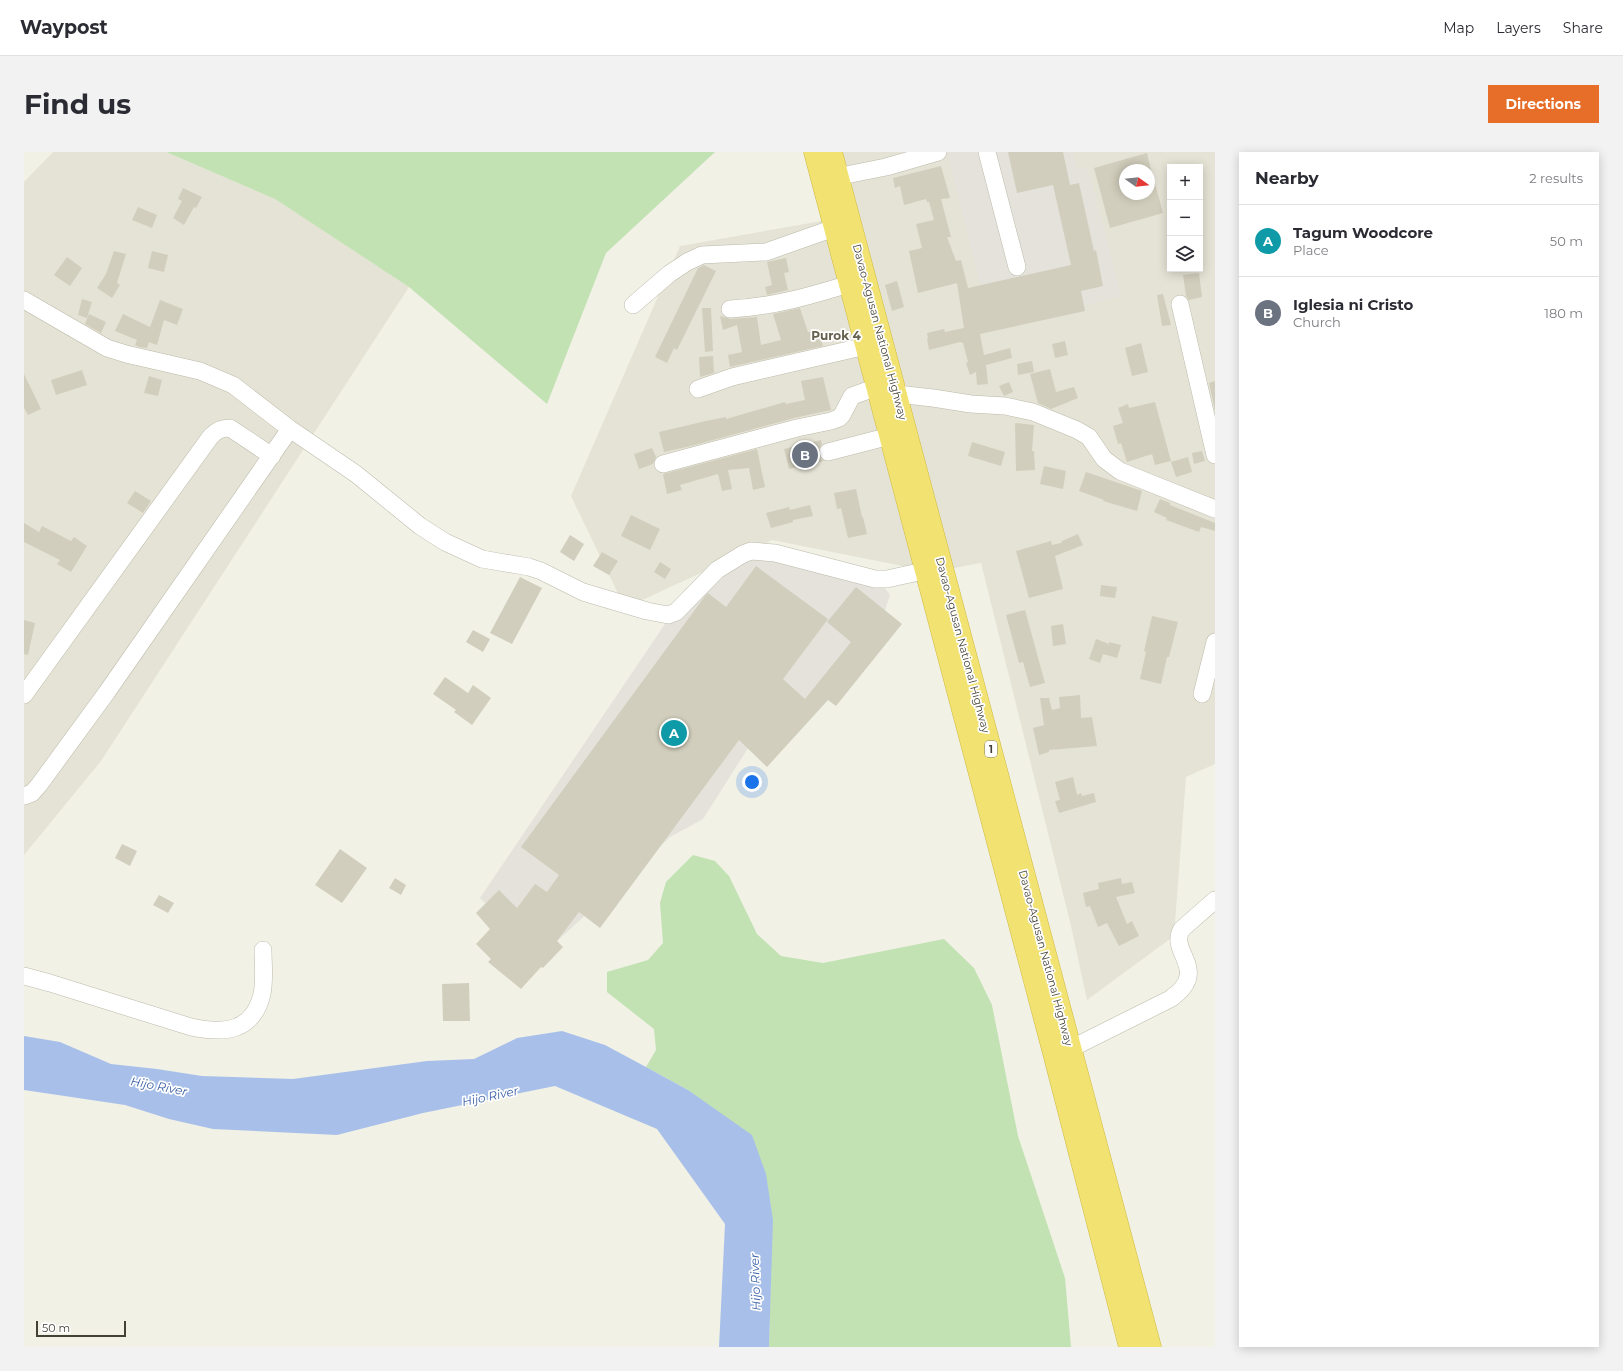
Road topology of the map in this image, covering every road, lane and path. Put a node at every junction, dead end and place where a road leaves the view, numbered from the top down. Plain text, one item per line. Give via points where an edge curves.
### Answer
1 (815, 152) edge
2 (831, 152) edge
3 (938, 152) edge
4 (987, 152) edge
5 (902, 157) edge
6 (830, 178) junction
7 (834, 228) junction
8 (1017, 267) dead end
9 (849, 284) junction
10 (24, 300) edge
11 (1180, 304) dead end
12 (633, 305) dead end
13 (730, 309) dead end
14 (866, 346) junction
15 (698, 389) dead end
16 (887, 390) junction
17 (290, 429) junction
18 (890, 436) junction
19 (828, 452) dead end
20 (1215, 455) edge
21 (272, 456) junction
22 (663, 464) dead end
23 (1215, 508) edge
24 (934, 568) junction
25 (1215, 642) edge
26 (1202, 694) dead end
27 (24, 695) edge
28 (24, 796) edge
29 (1215, 900) edge
30 (263, 950) dead end
31 (24, 976) edge
32 (1070, 1049) junction
33 (1130, 1347) edge
34 (1150, 1347) edge

1 - 6 highway, Davao-Agusan National Highway / 1
2 - 6 highway, Davao-Agusan National Highway / 1
3 - 5 street
4 - 8 street
5 - 6 street via 886,167
6 - 7 highway, Davao-Agusan National Highway / 1
6 - 16 highway, Davao-Agusan National Highway / 1
7 - 9 highway, Davao-Agusan National Highway / 1
7 - 12 street via 766,252 702,255 669,274
9 - 13 street via 778,304
9 - 14 highway, Davao-Agusan National Highway / 1
10 - 17 street via 107,348 200,371 223,380
11 - 20 street
14 - 15 street via 732,378
14 - 16 highway, Davao-Agusan National Highway / 1
16 - 18 highway, Davao-Agusan National Highway / 1
16 - 22 street via 852,396 842,415 831,421
16 - 23 street via 1033,412 1089,437 1104,458 1120,471
16 - 24 highway, Davao-Agusan National Highway / 1
17 - 21 street
17 - 24 street via 356,474 420,526 444,542 482,559 529,567 583,592 660,615 676,612 717,570 751,551 775,553 875,579 887,579
18 - 19 street
18 - 24 highway, Davao-Agusan National Highway / 1
21 - 27 street via 230,428 216,431
21 - 28 street via 107,692 39,785 32,793
24 - 32 highway, Davao-Agusan National Highway / 1
24 - 33 highway, Davao-Agusan National Highway / 1
25 - 26 street
29 - 32 street via 1179,933 1189,974 1185,986 1179,993
30 - 31 street via 262,993 256,1011 244,1024 229,1030 210,1031 191,1027
32 - 34 highway, Davao-Agusan National Highway / 1

